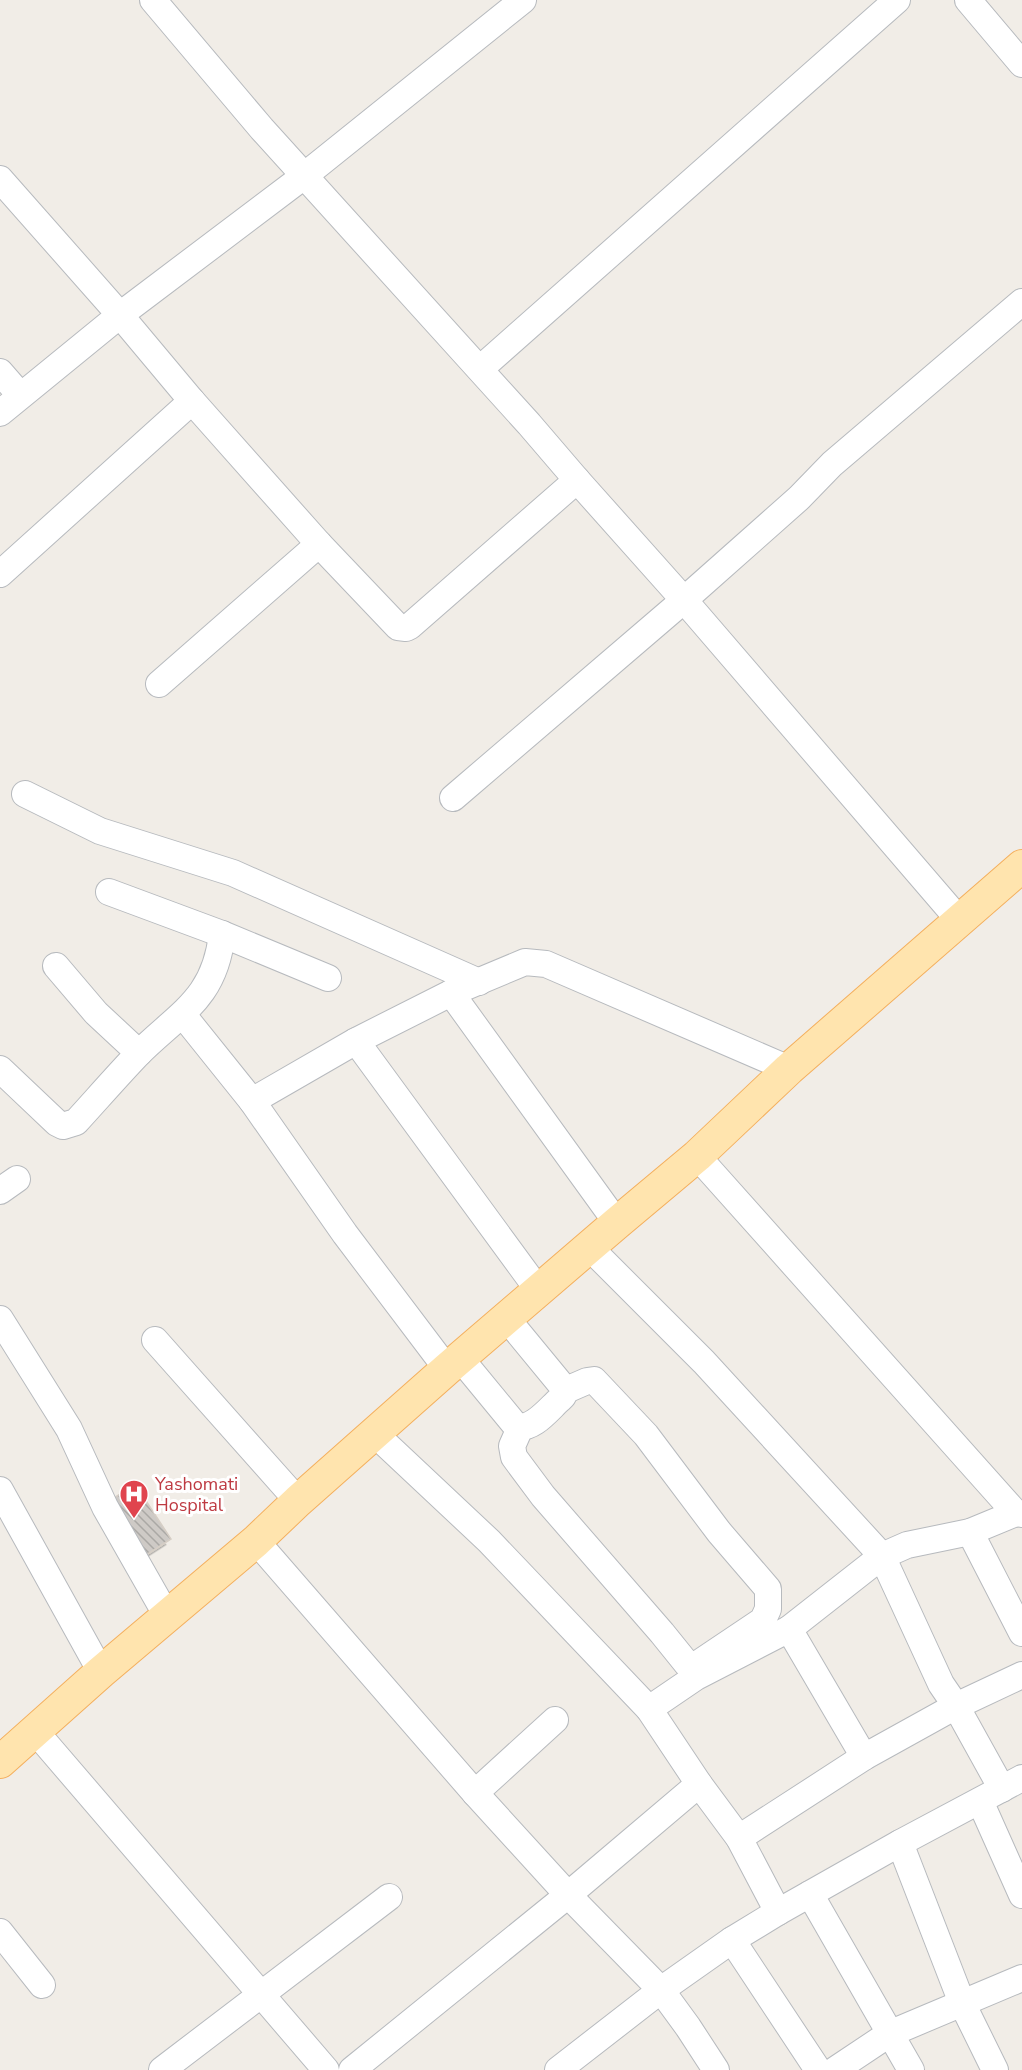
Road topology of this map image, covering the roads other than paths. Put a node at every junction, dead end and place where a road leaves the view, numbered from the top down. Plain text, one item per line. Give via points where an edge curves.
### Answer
1 (153, 0) edge
2 (523, 0) edge
3 (897, 0) edge
4 (968, 0) edge
5 (1022, 64) edge
6 (304, 176) junction
7 (0, 179) edge
8 (1022, 302) edge
9 (120, 315) junction
10 (480, 369) junction
11 (0, 372) edge
12 (20, 395) junction
13 (192, 400) junction
14 (0, 413) edge
15 (577, 480) junction
16 (319, 544) junction
17 (0, 574) edge
18 (684, 600) junction
19 (159, 684) dead end
20 (25, 794) dead end
21 (453, 798) dead end
22 (1022, 866) edge
23 (109, 892) dead end
24 (960, 921) junction
25 (222, 934) junction
26 (56, 966) dead end
27 (328, 978) dead end
28 (479, 982) junction
29 (451, 993) junction
30 (183, 1015) junction
31 (356, 1041) junction
32 (139, 1053) junction
33 (0, 1069) edge
34 (789, 1069) junction
35 (252, 1101) junction
36 (697, 1156) junction
37 (617, 1223) junction
38 (590, 1246) junction
39 (539, 1291) junction
40 (0, 1318) edge
41 (507, 1318) junction
42 (155, 1340) dead end
43 (453, 1364) junction
44 (564, 1391) junction
45 (520, 1428) junction
46 (375, 1434) junction
47 (0, 1490) edge
48 (298, 1501) junction
49 (1019, 1514) edge
50 (970, 1532) junction
51 (256, 1541) junction
52 (882, 1556) junction
53 (167, 1616) junction
54 (789, 1629) junction
55 (1022, 1633) edge
56 (101, 1672) junction
57 (1022, 1676) edge
58 (956, 1706) junction
59 (650, 1709) junction
60 (555, 1720) dead end
61 (35, 1731) junction
62 (864, 1756) junction
63 (0, 1762) edge
64 (699, 1784) junction
65 (1001, 1789) edge
66 (475, 1793) junction
67 (739, 1838) junction
68 (900, 1843) junction
69 (810, 1894) junction
70 (568, 1895) junction
71 (1022, 1895) edge
72 (389, 1897) dead end
73 (778, 1912) junction
74 (0, 1932) edge
75 (732, 1940) junction
76 (1022, 1978) edge
77 (42, 1985) dead end
78 (661, 1990) junction
79 (261, 1993) junction
80 (962, 2002) junction
81 (889, 2034) junction
82 (162, 2070) edge
83 (326, 2070) edge
84 (352, 2070) edge
85 (558, 2070) edge
86 (716, 2070) edge
87 (818, 2070) edge
88 (835, 2070) edge
89 (911, 2070) edge
90 (995, 2070) edge

1 - 6 street
2 - 6 street
3 - 10 street
4 - 5 street
6 - 9 street
6 - 10 street
7 - 9 street
8 - 18 street via 832,464
9 - 12 street
9 - 13 street
10 - 15 street
11 - 12 street
12 - 14 street
13 - 16 street
13 - 17 street
15 - 16 street via 406,628 393,624
15 - 18 street
16 - 19 street
18 - 21 street
18 - 24 street
20 - 28 street via 100,831 234,873
22 - 24 main road
23 - 25 street
24 - 34 main road
25 - 27 street
25 - 30 street via 212,977
26 - 32 street via 96,1013
28 - 29 street
28 - 34 street via 525,962 546,964
29 - 31 street
29 - 37 street
30 - 32 street
30 - 35 street
31 - 35 street
31 - 39 street
32 - 33 street via 76,1122 66,1126 57,1123
34 - 36 main road
35 - 43 street via 345,1234
36 - 37 main road
36 - 49 street
37 - 38 main road
38 - 39 main road
38 - 52 street via 704,1362
39 - 41 main road
40 - 53 street via 69,1429 105,1506
41 - 43 main road
41 - 44 street
42 - 48 street
43 - 45 street
43 - 46 main road
44 - 45 street via 529,1426
44 - 45 street via 594,1380 646,1435 719,1532 768,1589 768,1609 763,1620 693,1667 687,1664 514,1457 512,1446
46 - 48 main road
46 - 59 street via 489,1541
47 - 56 street
48 - 51 main road
49 - 50 street
50 - 52 street via 907,1545
50 - 55 street
51 - 53 main road
51 - 66 street
52 - 54 street
52 - 58 street via 941,1684
53 - 56 main road
54 - 59 street via 696,1677
54 - 62 street
56 - 61 main road
57 - 58 street
58 - 62 street
58 - 65 street
59 - 64 street
60 - 66 street
61 - 63 main road
61 - 79 street
62 - 67 street
64 - 67 street
64 - 70 street
65 - 68 street
65 - 71 street
66 - 70 street
67 - 73 street
68 - 69 street
68 - 80 street
69 - 73 street
69 - 81 street
70 - 78 street
70 - 84 street
72 - 79 street
73 - 75 street
74 - 77 street
75 - 78 street
75 - 87 street
76 - 80 street
78 - 85 street
78 - 86 street
79 - 82 street
79 - 83 street
80 - 81 street
80 - 90 street
81 - 88 street
81 - 89 street

